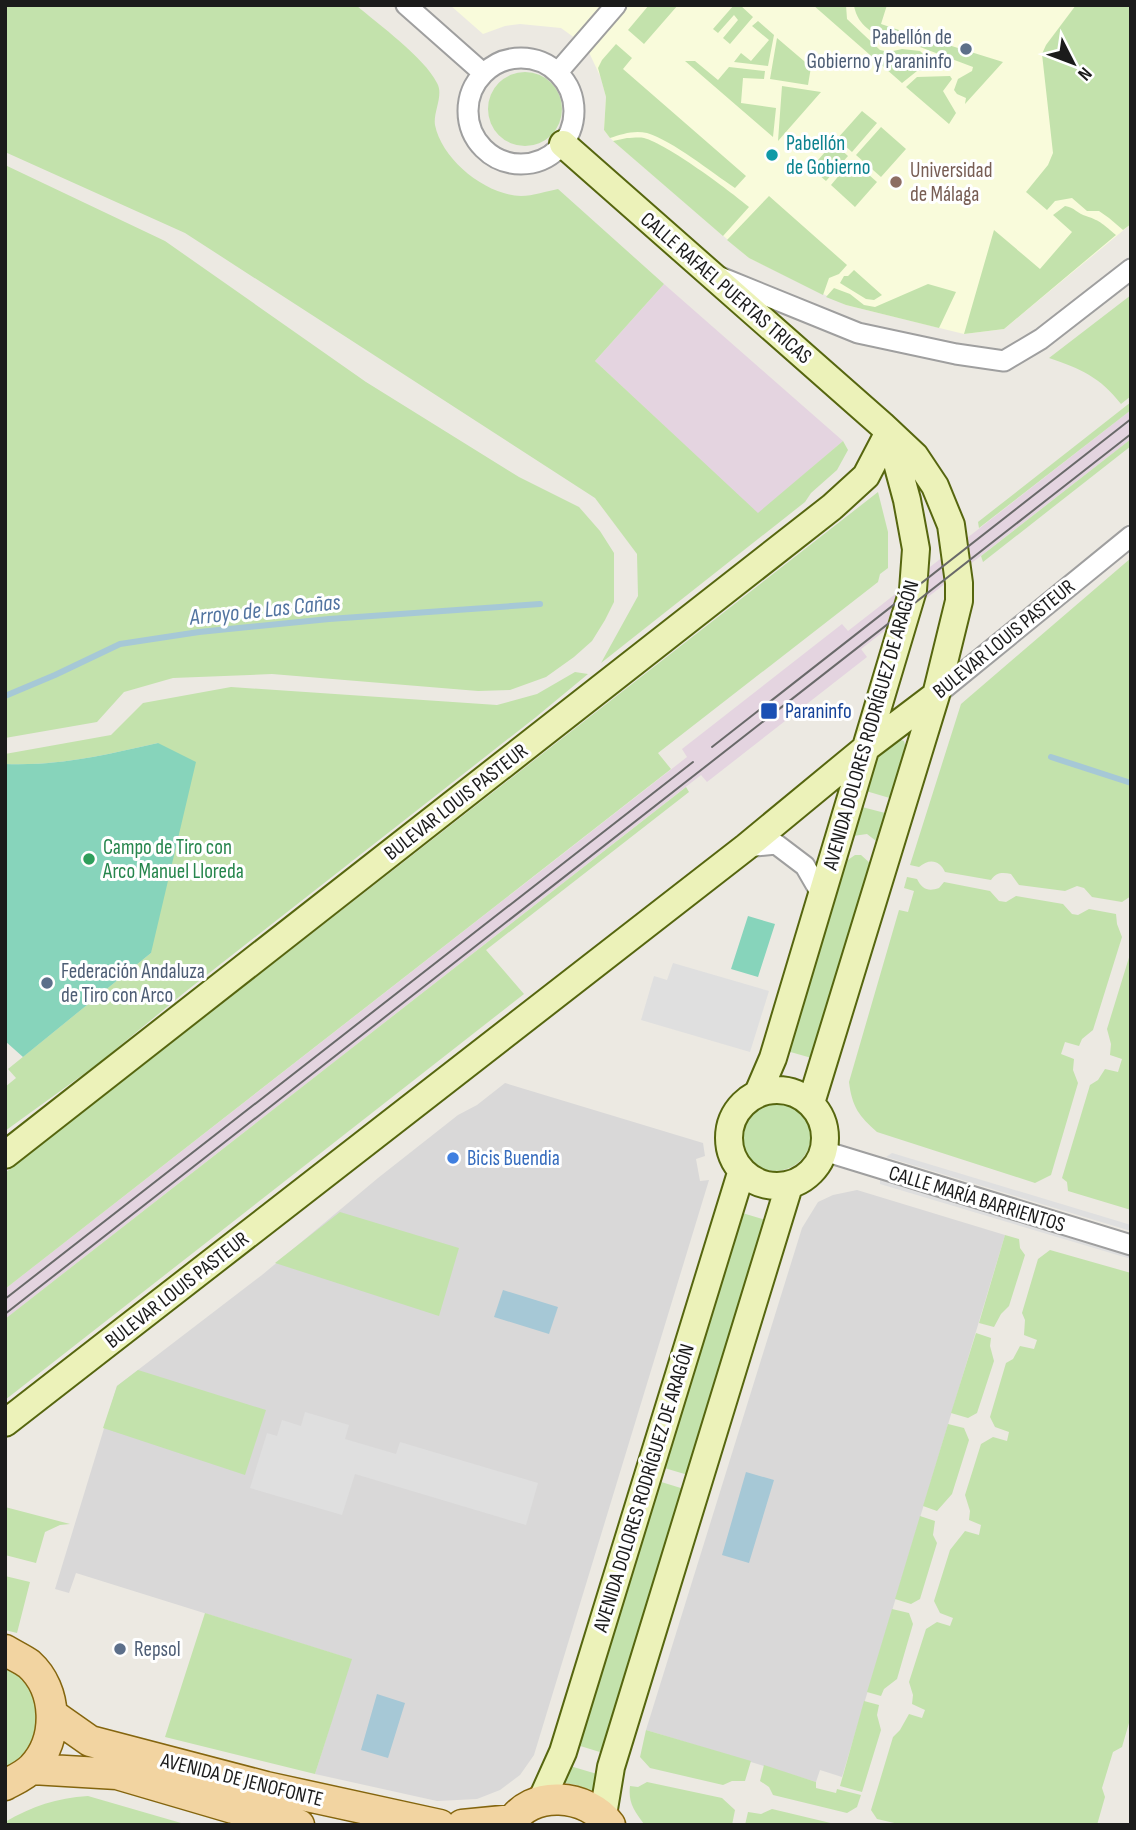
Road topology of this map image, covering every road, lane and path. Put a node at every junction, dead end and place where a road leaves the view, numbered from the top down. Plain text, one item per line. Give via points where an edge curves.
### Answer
1 (406, 5) edge
2 (616, 5) edge
3 (558, 72) junction
4 (483, 73) junction
5 (563, 144) junction
6 (1131, 269) edge
7 (709, 273) junction
8 (896, 440) junction
9 (1131, 536) edge
10 (936, 695) junction
11 (866, 748) junction
12 (746, 847) junction
13 (822, 897) junction
14 (758, 1093) junction
15 (811, 1103) junction
16 (824, 1152) junction
17 (5, 1155) edge
18 (741, 1173) junction
19 (789, 1186) junction
20 (1131, 1245) edge
21 (5, 1423) edge
22 (5, 1650) edge
23 (53, 1715) junction
24 (32, 1769) junction
25 (5, 1785) edge
26 (541, 1801) junction
27 (607, 1820) edge
28 (283, 1823) edge
29 (511, 1823) edge
30 (440, 1825) edge
31 (462, 1825) edge

1 - 4 street
2 - 3 street
3 - 4 street via 528,57 495,64
3 - 5 street via 570,88 575,107 573,127
4 - 5 street via 468,106 475,138 486,151 501,160 534,163
5 - 7 main road, CALLE RAFAEL PUERTAS TRICAS
6 - 7 street via 1041,339 1004,360 956,355 858,332
7 - 8 main road, CALLE RAFAEL PUERTAS TRICAS
8 - 10 main road via 935,486 951,525 959,601
8 - 11 main road, AVENIDA DOLORES RODRÍGUEZ DE ARAGÓN via 916,549 913,590
8 - 17 main road, BULEVAR LOUIS PASTEUR via 832,507
9 - 10 street, BULEVAR LOUIS PASTEUR
10 - 11 main road, BULEVAR LOUIS PASTEUR
10 - 15 main road
11 - 12 main road, BULEVAR LOUIS PASTEUR
11 - 13 main road, AVENIDA DOLORES RODRÍGUEZ DE ARAGÓN
12 - 13 street via 776,844 804,866
12 - 21 main road, BULEVAR LOUIS PASTEUR
13 - 14 main road, AVENIDA DOLORES RODRÍGUEZ DE ARAGÓN
14 - 15 main road via 776,1089
14 - 18 main road via 741,1106 731,1122 729,1142
15 - 16 main road via 822,1119
16 - 19 main road via 813,1171
16 - 20 street, CALLE MARÍA BARRIENTOS
18 - 19 main road via 760,1184
18 - 26 main road, AVENIDA DOLORES RODRÍGUEZ DE ARAGÓN via 563,1752
19 - 27 main road via 611,1768
22 - 23 main road via 29,1665 46,1687
23 - 24 main road via 48,1744
23 - 30 main road, AVENIDA DE JENOFONTE via 90,1741 266,1787
24 - 25 main road
24 - 28 main road, AVENIDA DE JENOFONTE via 117,1774
26 - 27 main road via 562,1798 584,1804
26 - 29 main road
29 - 31 main road

